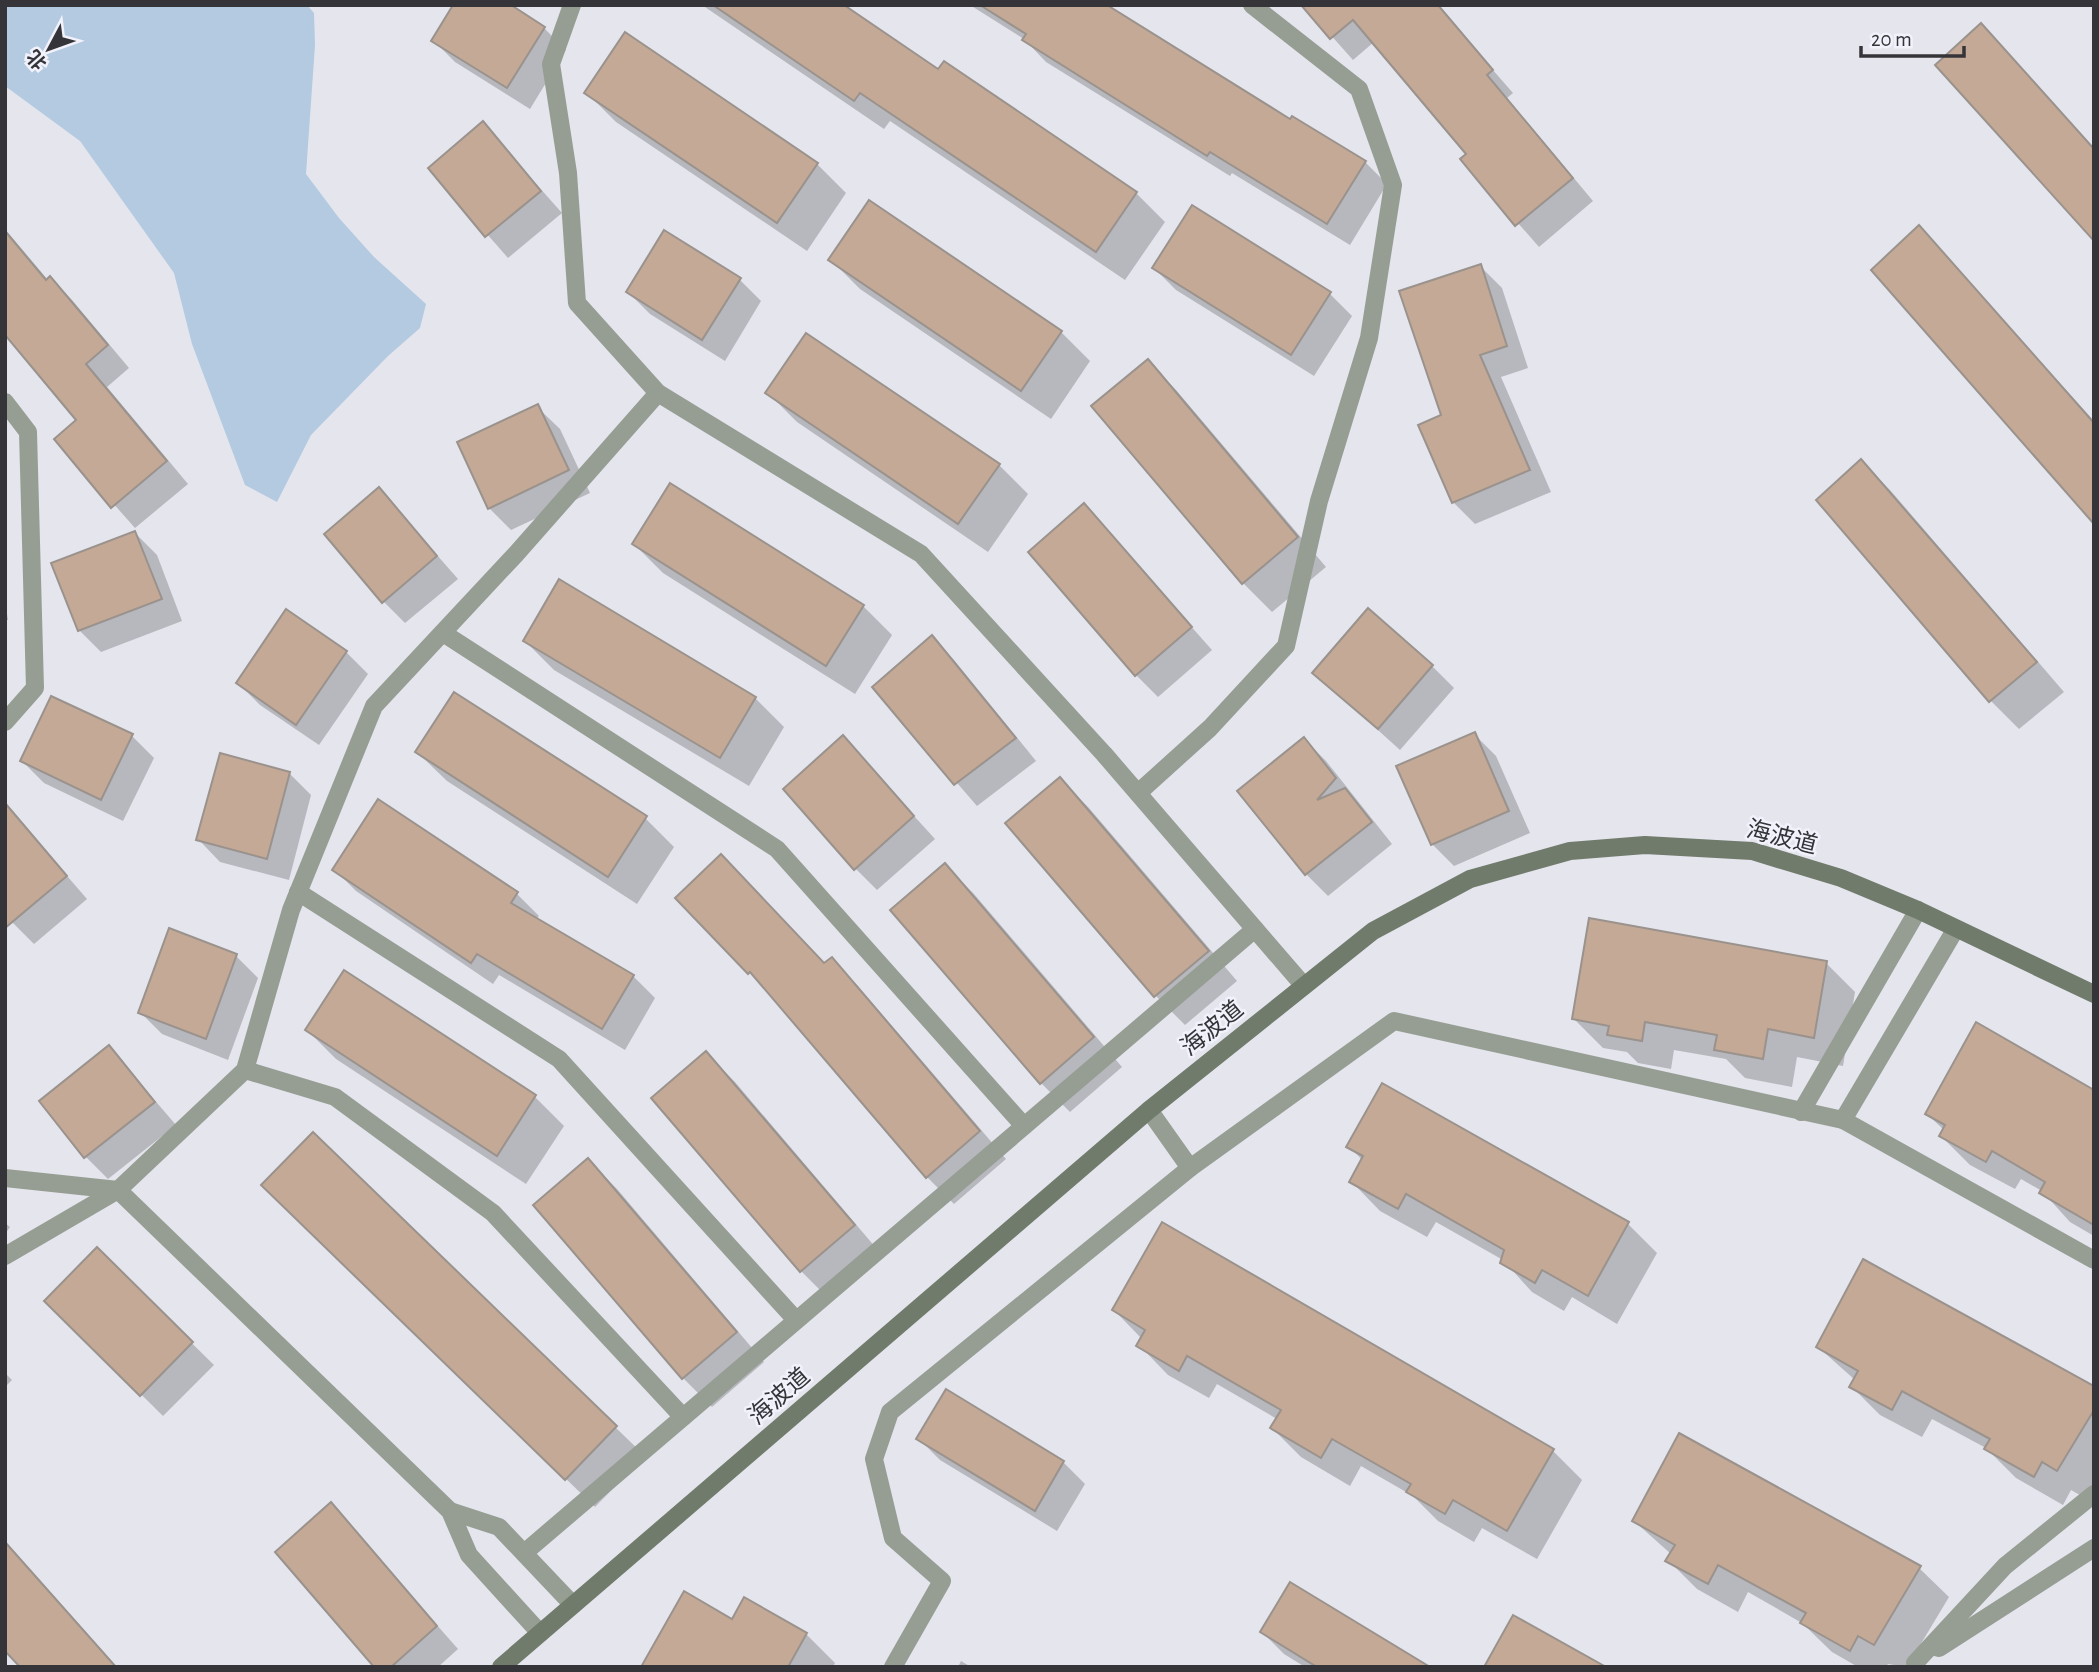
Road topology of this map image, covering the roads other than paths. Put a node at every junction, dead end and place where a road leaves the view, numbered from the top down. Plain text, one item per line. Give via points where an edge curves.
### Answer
1 (572, 5) edge
2 (1252, 5) edge
3 (658, 393) junction
4 (5, 402) edge
5 (443, 632) junction
6 (5, 722) edge
7 (1138, 793) junction
8 (298, 892) junction
9 (1918, 910) junction
10 (1255, 929) junction
11 (1955, 930) junction
12 (1304, 986) junction
13 (2094, 993) edge
14 (245, 1070) junction
15 (1149, 1111) junction
16 (1801, 1112) junction
17 (1843, 1120) junction
18 (1024, 1126) junction
19 (1190, 1168) junction
20 (5, 1178) edge
21 (118, 1190) junction
22 (5, 1256) edge
23 (2094, 1260) edge
24 (796, 1320) junction
25 (683, 1417) junction
26 (2094, 1494) edge
27 (450, 1511) junction
28 (2094, 1548) edge
29 (524, 1553) junction
30 (573, 1605) junction
31 (540, 1633) junction
32 (1913, 1665) edge
33 (501, 1667) edge
34 (893, 1667) edge

1 - 3 street via 551,64 568,173 577,303
2 - 7 street via 1359,89 1393,185 1369,338 1320,501 1286,646 1210,728
3 - 5 street
3 - 7 street via 921,554
4 - 6 street via 29,432 35,688
5 - 8 street via 374,706
5 - 18 street via 777,849
7 - 10 street
8 - 14 street
8 - 24 street via 559,1059
9 - 11 street, 海波道
9 - 12 street, 海波道 via 1841,878 1752,851 1646,845 1570,851 1469,879 1373,931
9 - 16 street
10 - 12 street
10 - 18 street
11 - 13 street, 海波道
11 - 17 street
12 - 15 street, 海波道
14 - 21 street
14 - 25 street via 335,1097 493,1213
15 - 19 street
15 - 30 street, 海波道
16 - 17 street
16 - 19 street via 1394,1021
17 - 23 street
18 - 24 street
19 - 34 street via 890,1412 874,1459 892,1538 942,1581
20 - 21 street
21 - 22 street
21 - 27 street
24 - 25 street
25 - 29 street
26 - 32 street via 2006,1566
27 - 29 street via 499,1527
27 - 31 street via 468,1555
28 - 32 street
29 - 30 street
30 - 31 street, 海波道
31 - 33 street, 海波道

